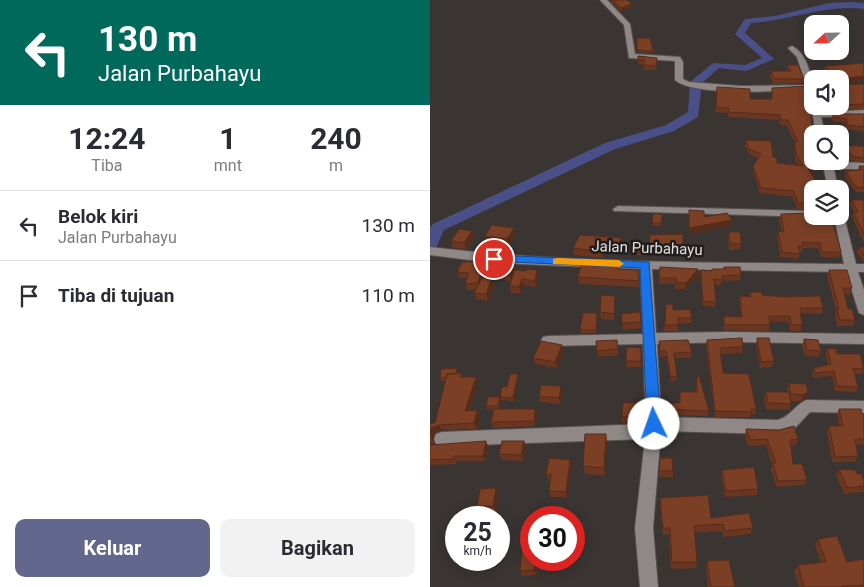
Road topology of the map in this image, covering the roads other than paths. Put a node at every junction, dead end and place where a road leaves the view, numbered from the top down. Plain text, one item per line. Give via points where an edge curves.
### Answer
1 (603, 0) edge
2 (792, 48) dead end
3 (805, 70) edge
4 (804, 87) edge
5 (849, 112) edge
6 (864, 113) edge
7 (849, 165) edge
8 (864, 166) edge
9 (618, 209) dead end
10 (804, 214) edge
11 (841, 225) edge
12 (433, 252) edge
13 (646, 265) junction
14 (851, 268) junction
15 (864, 268) edge
16 (864, 310) edge
17 (650, 339) junction
18 (864, 339) edge
19 (548, 341) edge
20 (864, 407) edge
21 (654, 428) junction
22 (442, 439) dead end
23 (649, 587) edge

1 - 4 street via 627,24 632,56 677,59 679,80 686,86
2 - 3 street via 800,56
5 - 6 street
7 - 8 street
9 - 10 street
11 - 14 street
12 - 13 street, Jalan Purbahayu via 494,259
13 - 14 street, Jalan Purbahayu
13 - 17 street
14 - 15 street, Jalan Purbahayu
14 - 16 street
17 - 18 street
17 - 19 street
17 - 21 street
20 - 21 street via 807,406 788,425 777,427
21 - 22 street
21 - 23 street via 644,528

